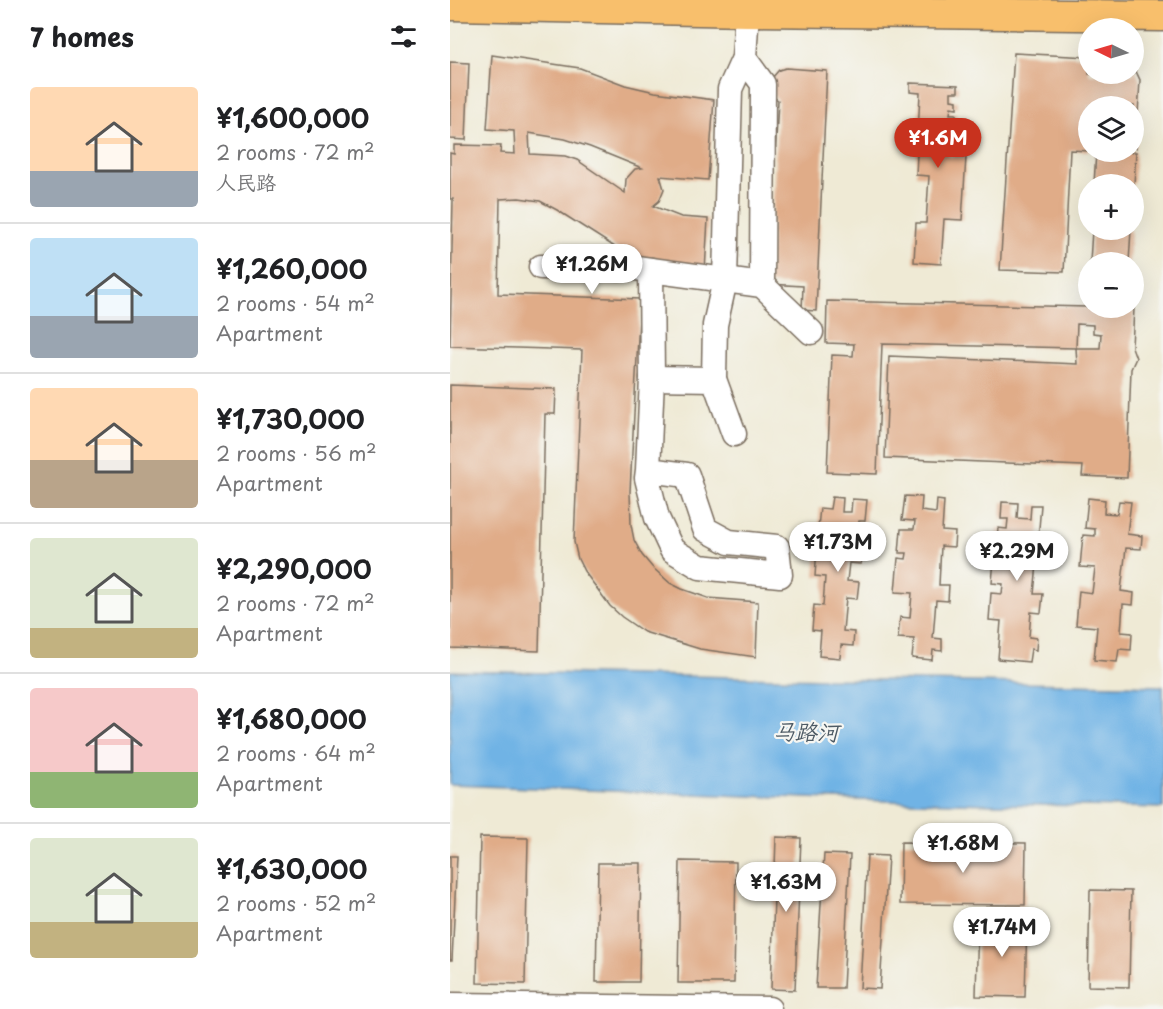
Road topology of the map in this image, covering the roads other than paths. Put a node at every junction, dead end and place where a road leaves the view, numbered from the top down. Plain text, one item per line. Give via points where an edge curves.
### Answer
1 (1142, 0) edge
2 (1163, 0) edge
3 (450, 5) edge
4 (747, 11) junction
5 (1163, 16) edge
6 (744, 58) junction
7 (541, 267) dead end
8 (651, 270) junction
9 (724, 280) junction
10 (762, 285) junction
11 (811, 332) dead end
12 (652, 378) junction
13 (714, 379) junction
14 (734, 434) dead end
15 (648, 470) junction
16 (462, 1007) edge
17 (769, 1009) edge

1 - 2 main road
3 - 4 main road
4 - 5 main road
4 - 6 street
6 - 9 street via 730,89
6 - 10 street via 763,84
7 - 8 street
8 - 9 street
8 - 12 street
9 - 10 street
9 - 13 street via 715,325
10 - 11 street
12 - 13 street
12 - 15 street
13 - 14 street
15 - 15 street via 687,475 705,530 729,542 777,547 780,575 700,567 672,550 657,518
16 - 17 street

